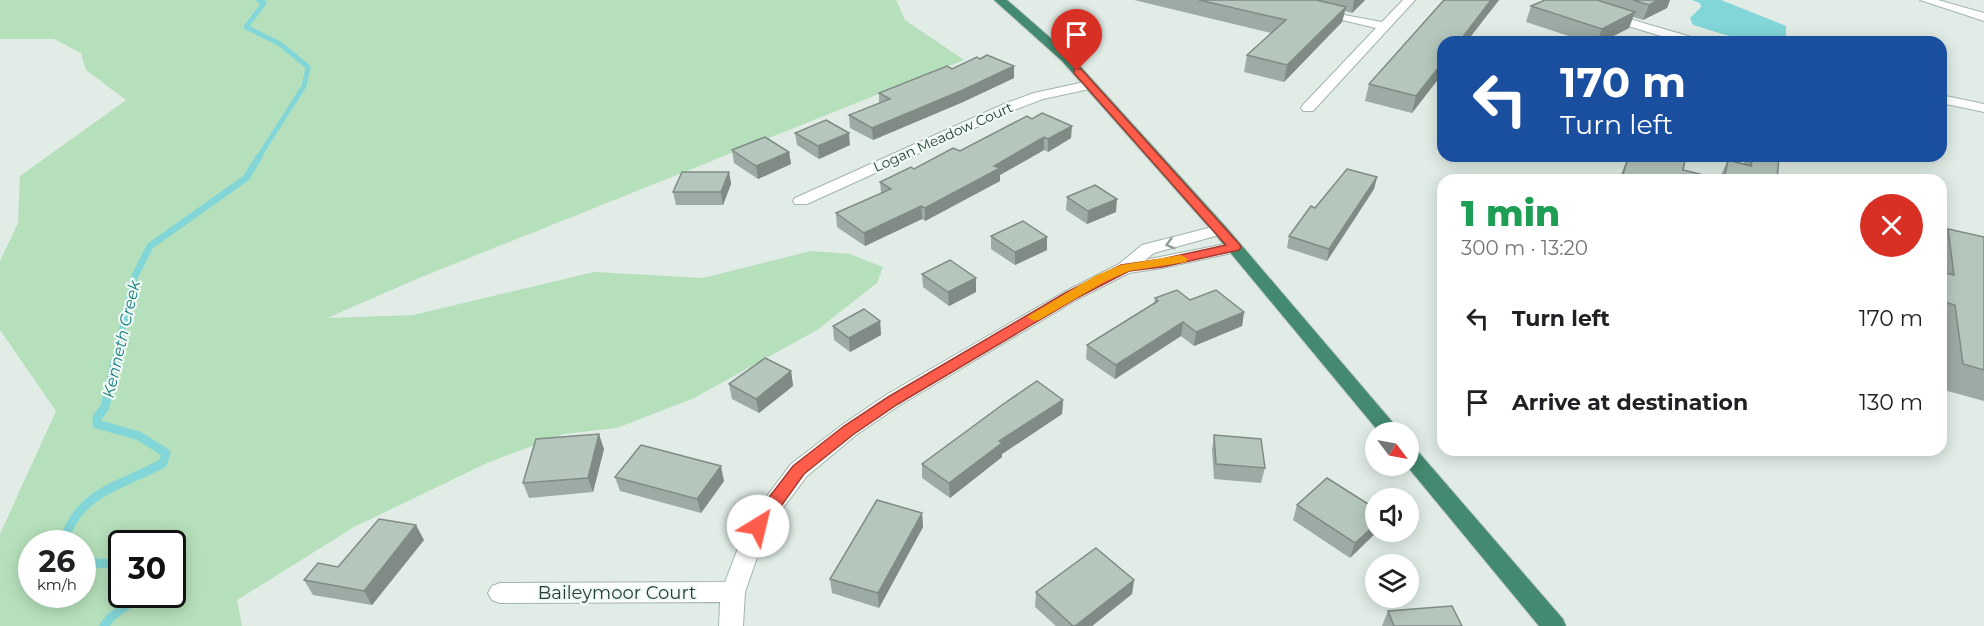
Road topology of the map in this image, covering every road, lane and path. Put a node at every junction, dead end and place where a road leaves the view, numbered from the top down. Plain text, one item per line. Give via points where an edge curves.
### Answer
1 (1000, 0) edge
2 (1409, 0) edge
3 (1926, 0) edge
4 (1312, 10) edge
5 (1601, 14) edge
6 (1984, 17) edge
7 (1385, 26) junction
8 (1674, 36) edge
9 (1089, 85) junction
10 (1947, 100) edge
11 (1308, 108) dead end
12 (1984, 108) edge
13 (801, 201) dead end
14 (1220, 230) junction
15 (1235, 247) junction
16 (1125, 268) junction
17 (1383, 422) edge
18 (1419, 466) edge
19 (733, 592) junction
20 (500, 593) dead end
21 (731, 626) edge
22 (1554, 626) edge

1 - 9 highway via 1066,58
2 - 7 street
3 - 6 street
4 - 7 street
5 - 8 street
7 - 11 street
9 - 13 street, Logan Meadow Court via 1009,107
9 - 14 highway
10 - 12 street
14 - 15 highway
14 -> 16 street via 1148,249
15 - 16 street
15 - 17 highway
16 - 19 street via 893,400 799,470 758,526
18 - 22 highway
19 - 20 street, Baileymoor Court
19 - 21 street

